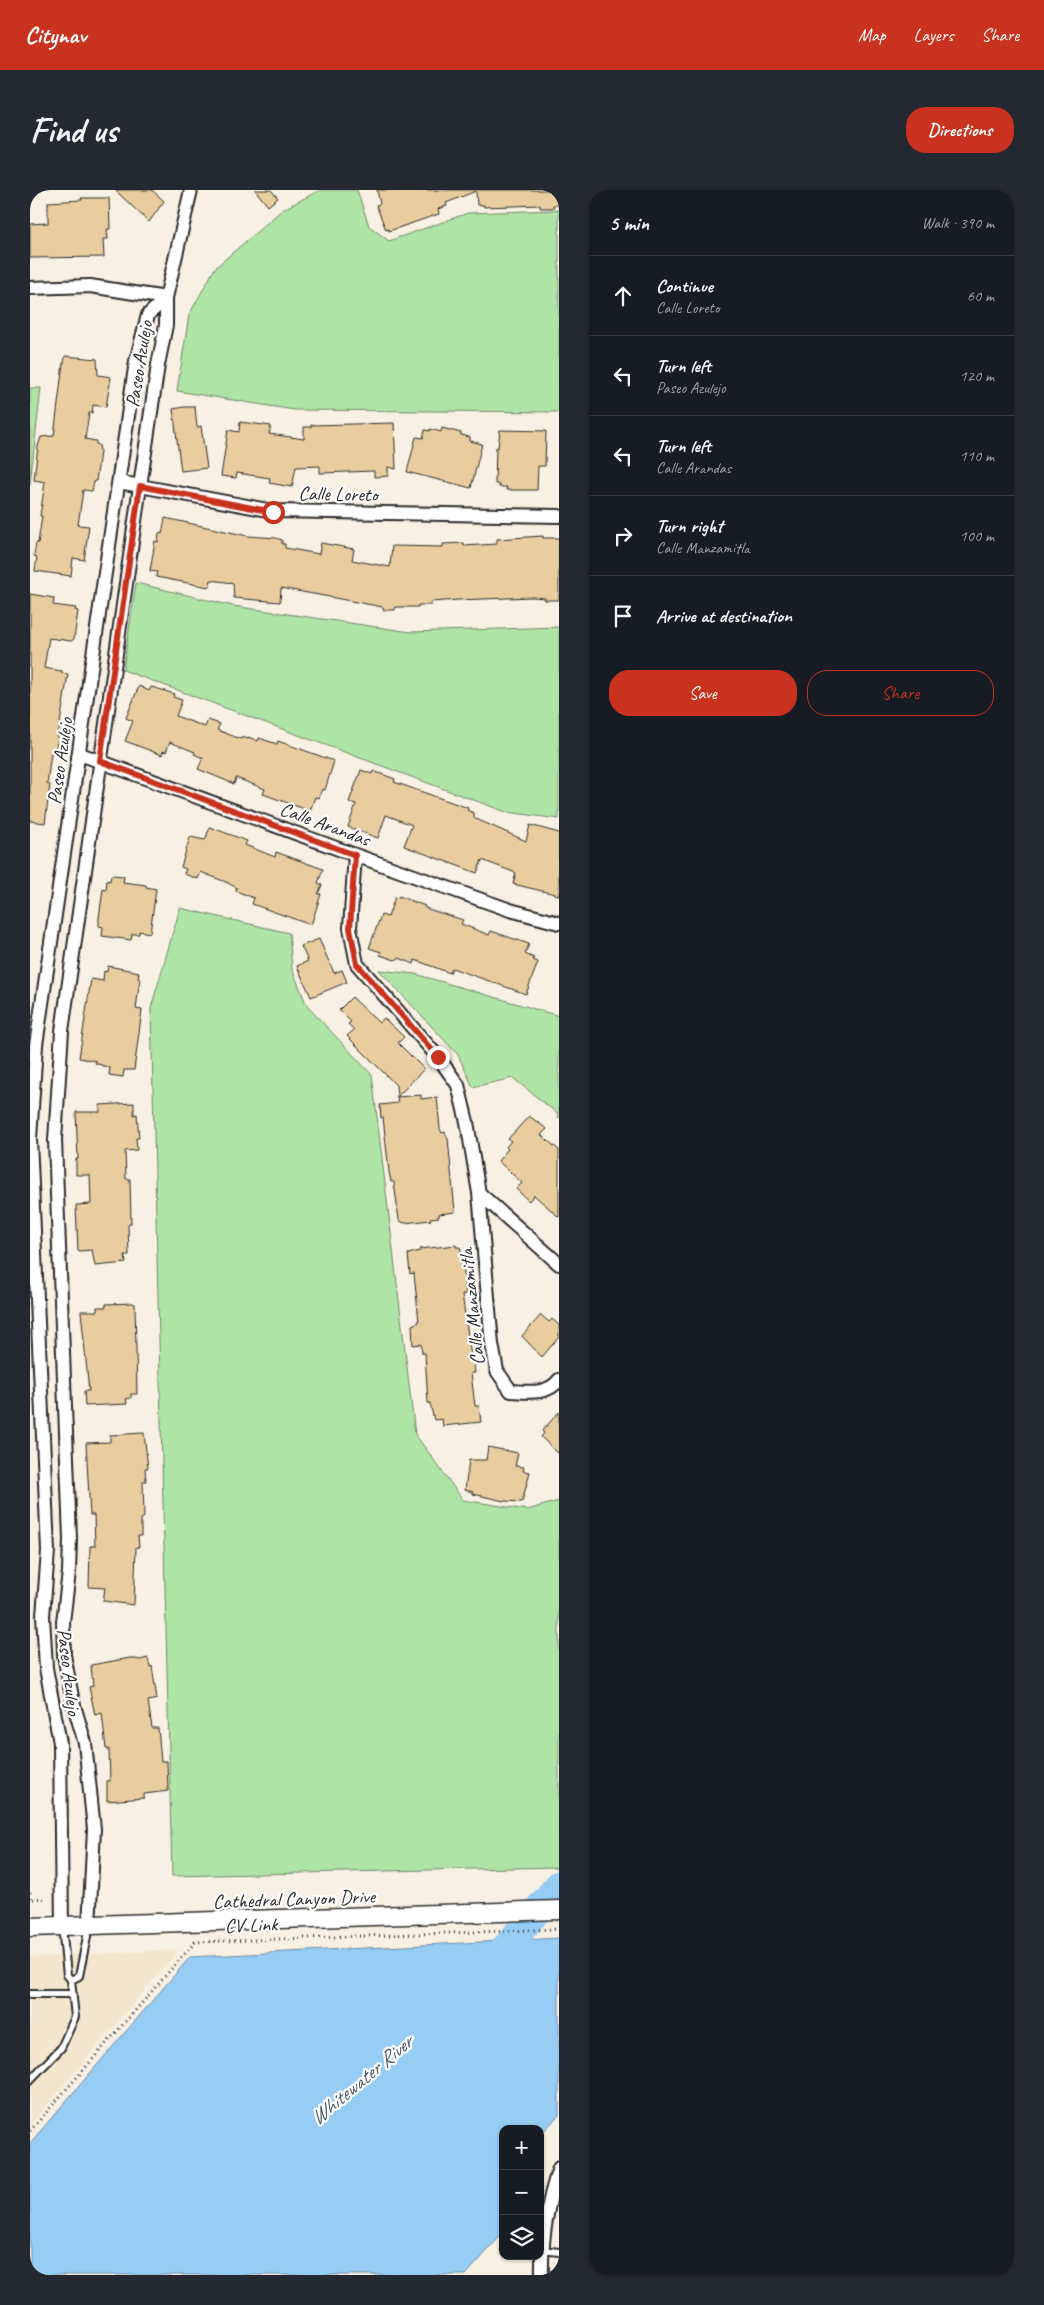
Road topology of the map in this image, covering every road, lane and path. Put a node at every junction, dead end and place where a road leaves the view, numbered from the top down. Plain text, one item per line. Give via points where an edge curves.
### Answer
1 (191, 190) edge
2 (30, 288) edge
3 (166, 298) junction
4 (119, 482) junction
5 (140, 486) junction
6 (559, 516) edge
7 (80, 754) junction
8 (100, 761) junction
9 (355, 855) junction
10 (559, 923) edge
11 (479, 1193) junction
12 (559, 1264) edge
13 (60, 1317) junction
14 (34, 1318) edge
15 (559, 1380) edge
16 (30, 1892) edge
17 (48, 1898) dead end
18 (559, 1910) edge
19 (62, 1926) junction
20 (89, 1926) junction
21 (30, 1927) edge
22 (559, 1929) edge
23 (71, 1980) junction
24 (30, 1994) edge
25 (73, 1994) junction
26 (30, 2080) edge
27 (30, 2131) edge
28 (559, 2168) edge
29 (544, 2222) edge
30 (544, 2250) edge
31 (559, 2252) edge
32 (541, 2260) edge
33 (542, 2275) edge

1 - 3 street, Paseo Azulejo
2 - 3 street via 90,286
3 - 4 street, Paseo Azulejo via 148,315 136,362
3 - 5 street, Paseo Azulejo via 166,325
4 - 5 street, Calle Loreto
4 - 7 street, Paseo Azulejo
5 - 6 street, Calle Loreto via 273,512
5 - 8 street, Paseo Azulejo
7 - 8 street, Calle Arandas
7 - 14 street, Paseo Azulejo via 36,1045 30,1138
8 - 9 street, Calle Arandas
8 - 13 street, Paseo Azulejo via 58,1080 55,1140
9 - 10 street, Calle Arandas via 510,910
9 - 11 street, Calle Manzamitla via 350,928 357,964 438,1057 458,1085
11 - 12 street
11 - 15 street, Calle Manzamitla via 497,1372 511,1391 535,1393
13 - 14 street
13 - 20 street, Paseo Azulejo via 70,1539 63,1622 64,1655 85,1743 94,1829
14 - 19 street, Paseo Azulejo via 48,1551 43,1616 46,1668 60,1743
16 - 17 path via 30,1899
18 - 20 street, Cathedral Canyon Drive
19 - 20 street, Cathedral Canyon Drive
19 - 21 street, Cathedral Canyon Drive
19 - 23 lane via 67,1975
20 - 23 lane via 79,1976
22 - 27 path, CV Link via 195,1942
23 - 25 lane
24 - 25 lane
25 - 26 lane via 75,2017 60,2048
28 - 29 street
30 - 31 lane
32 - 33 street

